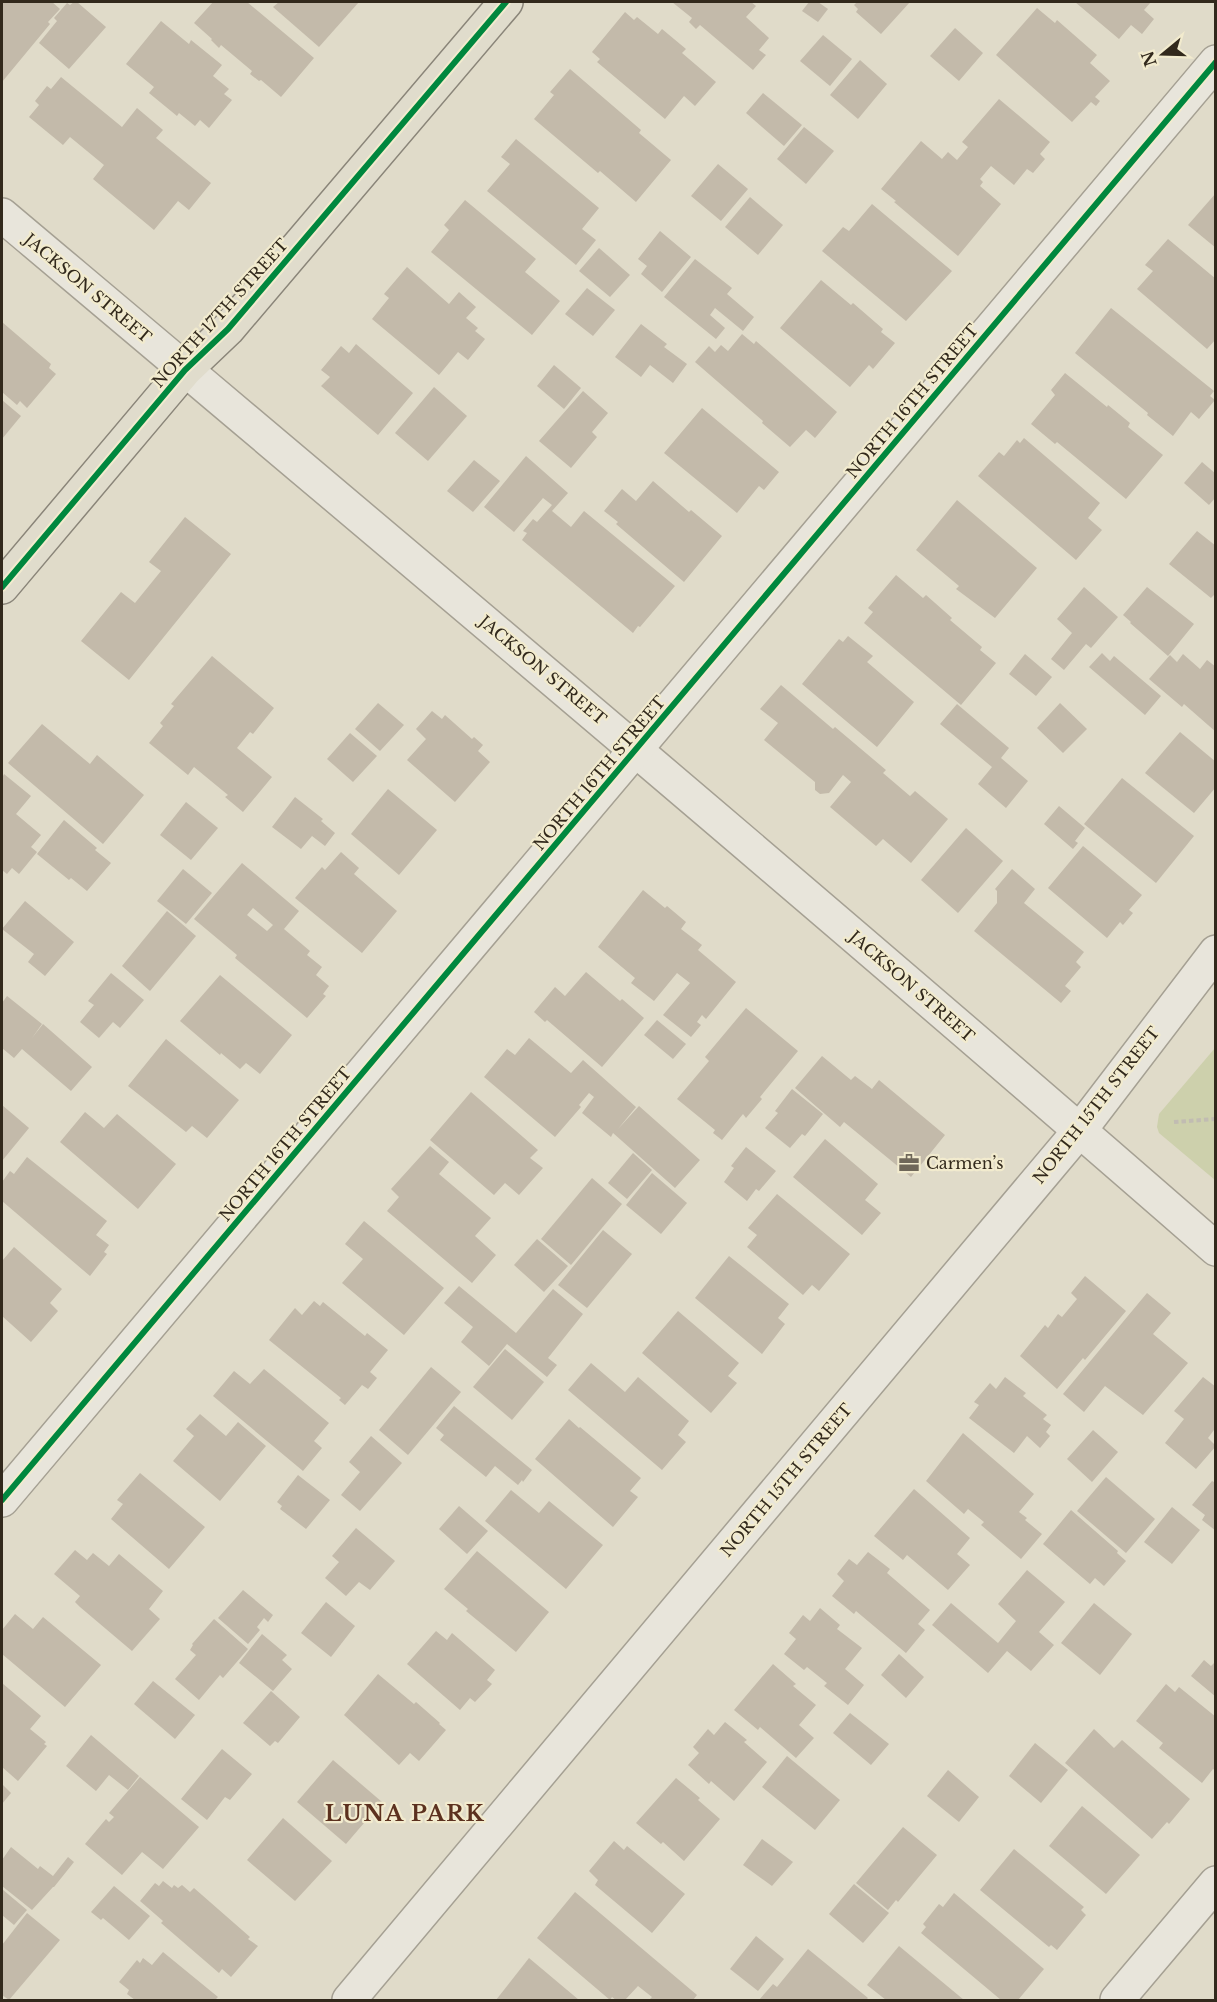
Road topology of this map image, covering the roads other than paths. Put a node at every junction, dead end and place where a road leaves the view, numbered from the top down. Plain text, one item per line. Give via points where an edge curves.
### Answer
1 (506, 2) edge
2 (1215, 62) edge
3 (2, 215) edge
4 (185, 370) junction
5 (2, 587) edge
6 (636, 749) junction
7 (1215, 952) edge
8 (1080, 1130) junction
9 (1215, 1249) edge
10 (2, 1500) edge
11 (1215, 1883) edge
12 (348, 2001) edge
13 (1117, 2001) edge

1 - 4 main road, NORTH 17TH STREET via 228,329
2 - 6 street, NORTH 16TH STREET
3 - 4 street, JACKSON STREET
4 - 5 main road, NORTH 17TH STREET
4 - 6 street, JACKSON STREET
6 - 8 street, JACKSON STREET
6 - 10 street, NORTH 16TH STREET
7 - 8 street, NORTH 15TH STREET
8 - 9 street, JACKSON STREET
8 - 12 street, NORTH 15TH STREET
11 - 13 street

